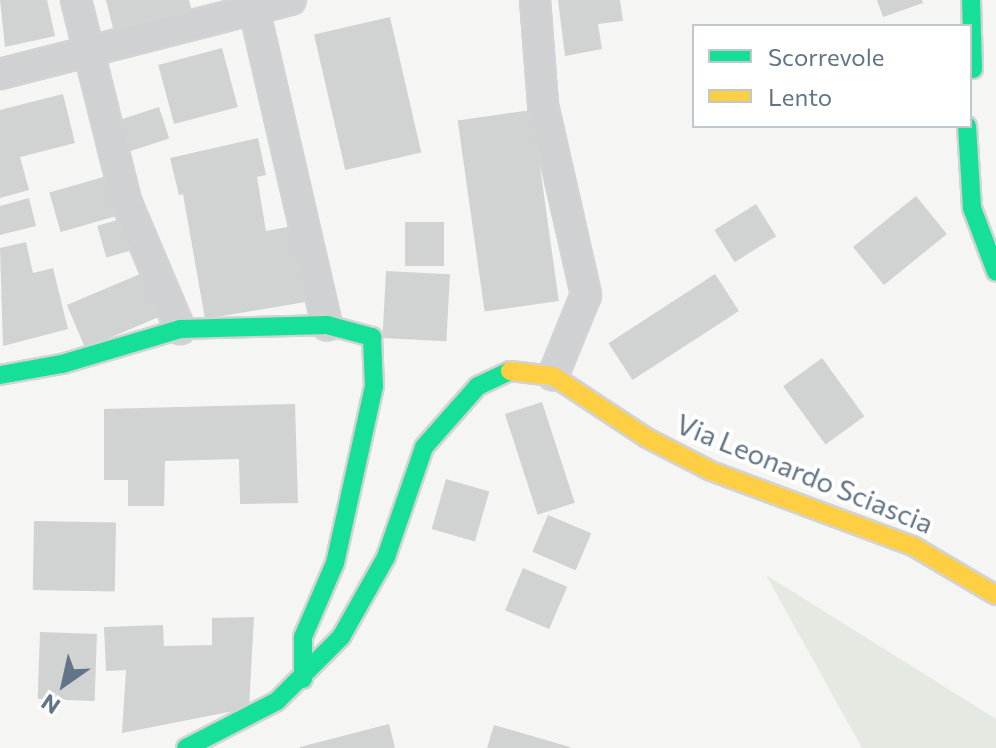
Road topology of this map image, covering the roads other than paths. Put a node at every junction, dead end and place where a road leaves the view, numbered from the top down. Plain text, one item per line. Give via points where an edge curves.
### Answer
1 (76, 0) edge
2 (291, 0) edge
3 (535, 0) edge
4 (971, 0) edge
5 (254, 6) edge
6 (971, 24) edge
7 (990, 34) dead end
8 (87, 52) junction
9 (0, 74) edge
10 (972, 76) edge
11 (967, 128) edge
12 (996, 272) edge
13 (327, 325) junction
14 (180, 329) junction
15 (0, 375) edge
16 (553, 376) junction
17 (996, 595) edge
18 (303, 679) junction
19 (186, 748) edge

1 - 8 street
2 - 5 street
3 - 16 street via 543,105 586,295
4 - 6 street
5 - 8 street
5 - 13 street
7 - 10 street
8 - 9 street
8 - 14 street via 126,201
11 - 12 street via 972,208
13 - 14 street
13 - 18 street via 372,337 374,386 335,563 303,637
14 - 15 street via 62,364
16 - 17 street, Via Leonardo Sciascia via 682,458 913,546
16 - 18 street via 533,369 497,375 441,422 411,473 375,583 341,637
18 - 19 street via 252,718

